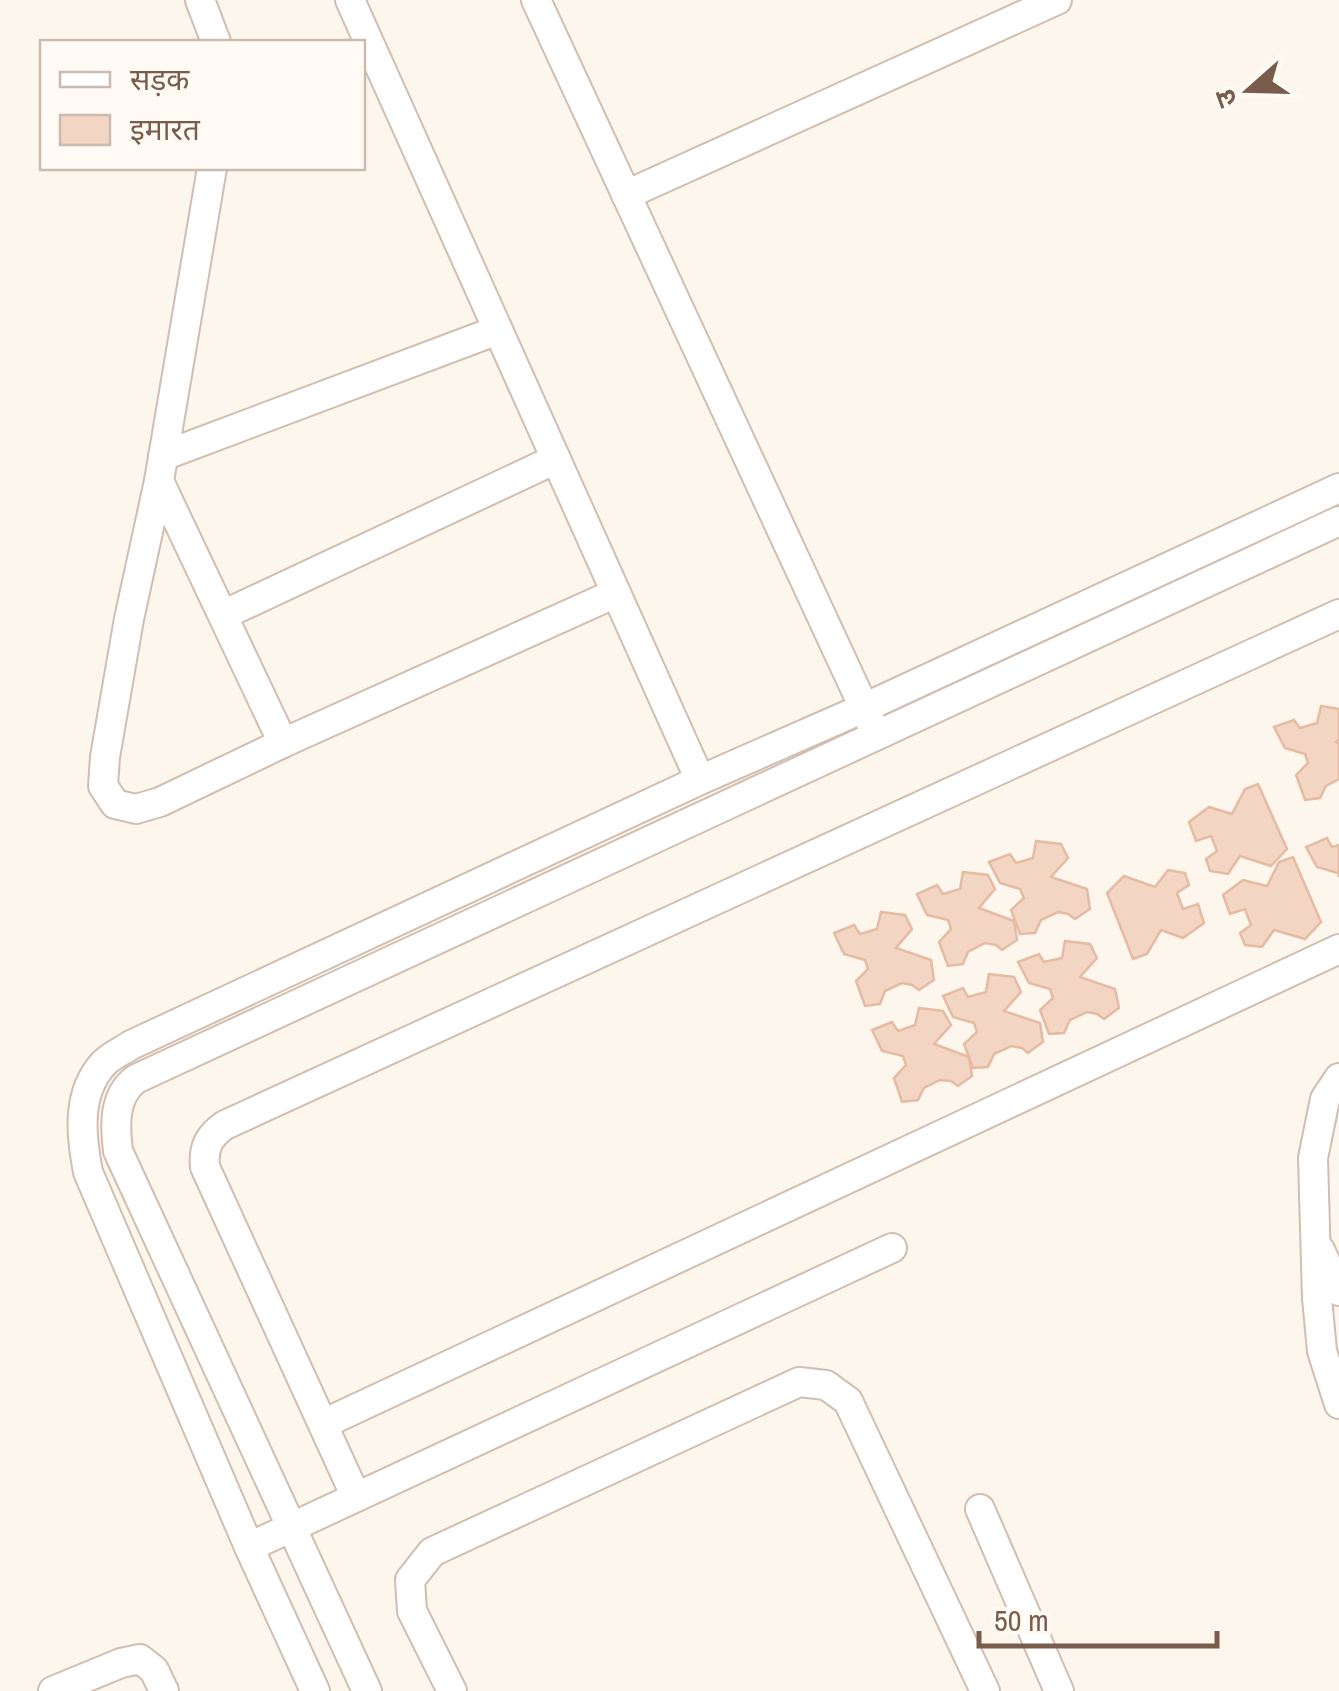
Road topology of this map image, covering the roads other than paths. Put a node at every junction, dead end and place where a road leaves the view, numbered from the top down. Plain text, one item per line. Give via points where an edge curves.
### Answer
1 (200, 0) edge
2 (350, 0) edge
3 (1057, 0) edge
4 (540, 1) edge
5 (215, 40) edge
6 (388, 86) junction
7 (365, 97) edge
8 (214, 170) edge
9 (626, 195) junction
10 (498, 330) junction
11 (556, 459) junction
12 (160, 469) junction
13 (1339, 488) edge
14 (1339, 521) edge
15 (616, 593) junction
16 (1339, 614) edge
17 (223, 615) junction
18 (864, 708) junction
19 (877, 735) junction
20 (283, 743) junction
21 (700, 780) junction
22 (1339, 949) edge
23 (1339, 1078) edge
24 (1316, 1240) junction
25 (892, 1248) dead end
26 (1339, 1292) edge
27 (1339, 1404) edge
28 (323, 1424) junction
29 (356, 1497) junction
30 (980, 1510) dead end
31 (291, 1527) junction
32 (249, 1547) junction
33 (52, 1691) edge
34 (164, 1691) edge
35 (315, 1691) edge
36 (367, 1691) edge
37 (452, 1691) edge
38 (986, 1691) edge
39 (1059, 1691) edge

1 - 5 street
2 - 6 street
3 - 9 street
4 - 9 street
6 - 7 street
6 - 10 street
8 - 12 street
9 - 18 street
10 - 11 street
10 - 12 street
11 - 15 street
11 - 17 street
12 - 17 street
12 - 20 street via 103,786 114,804 136,809
13 - 18 street
14 - 19 street
15 - 20 street
15 - 21 street
16 - 28 street via 215,1132 204,1167
17 - 20 street
18 - 19 street
18 - 21 street
19 - 31 street via 127,1086 115,1126 118,1151
21 - 32 street via 131,1045 103,1064 91,1083 82,1120 88,1172
22 - 28 street
23 - 24 street via 1325,1099 1313,1158
24 - 26 street
24 - 27 street via 1322,1351
25 - 29 street
28 - 29 street
29 - 31 street
30 - 39 street
31 - 32 street
31 - 36 street
32 - 35 street
33 - 34 street via 140,1659
37 - 38 street via 412,1611 410,1580 432,1552 799,1382 826,1385 848,1401

